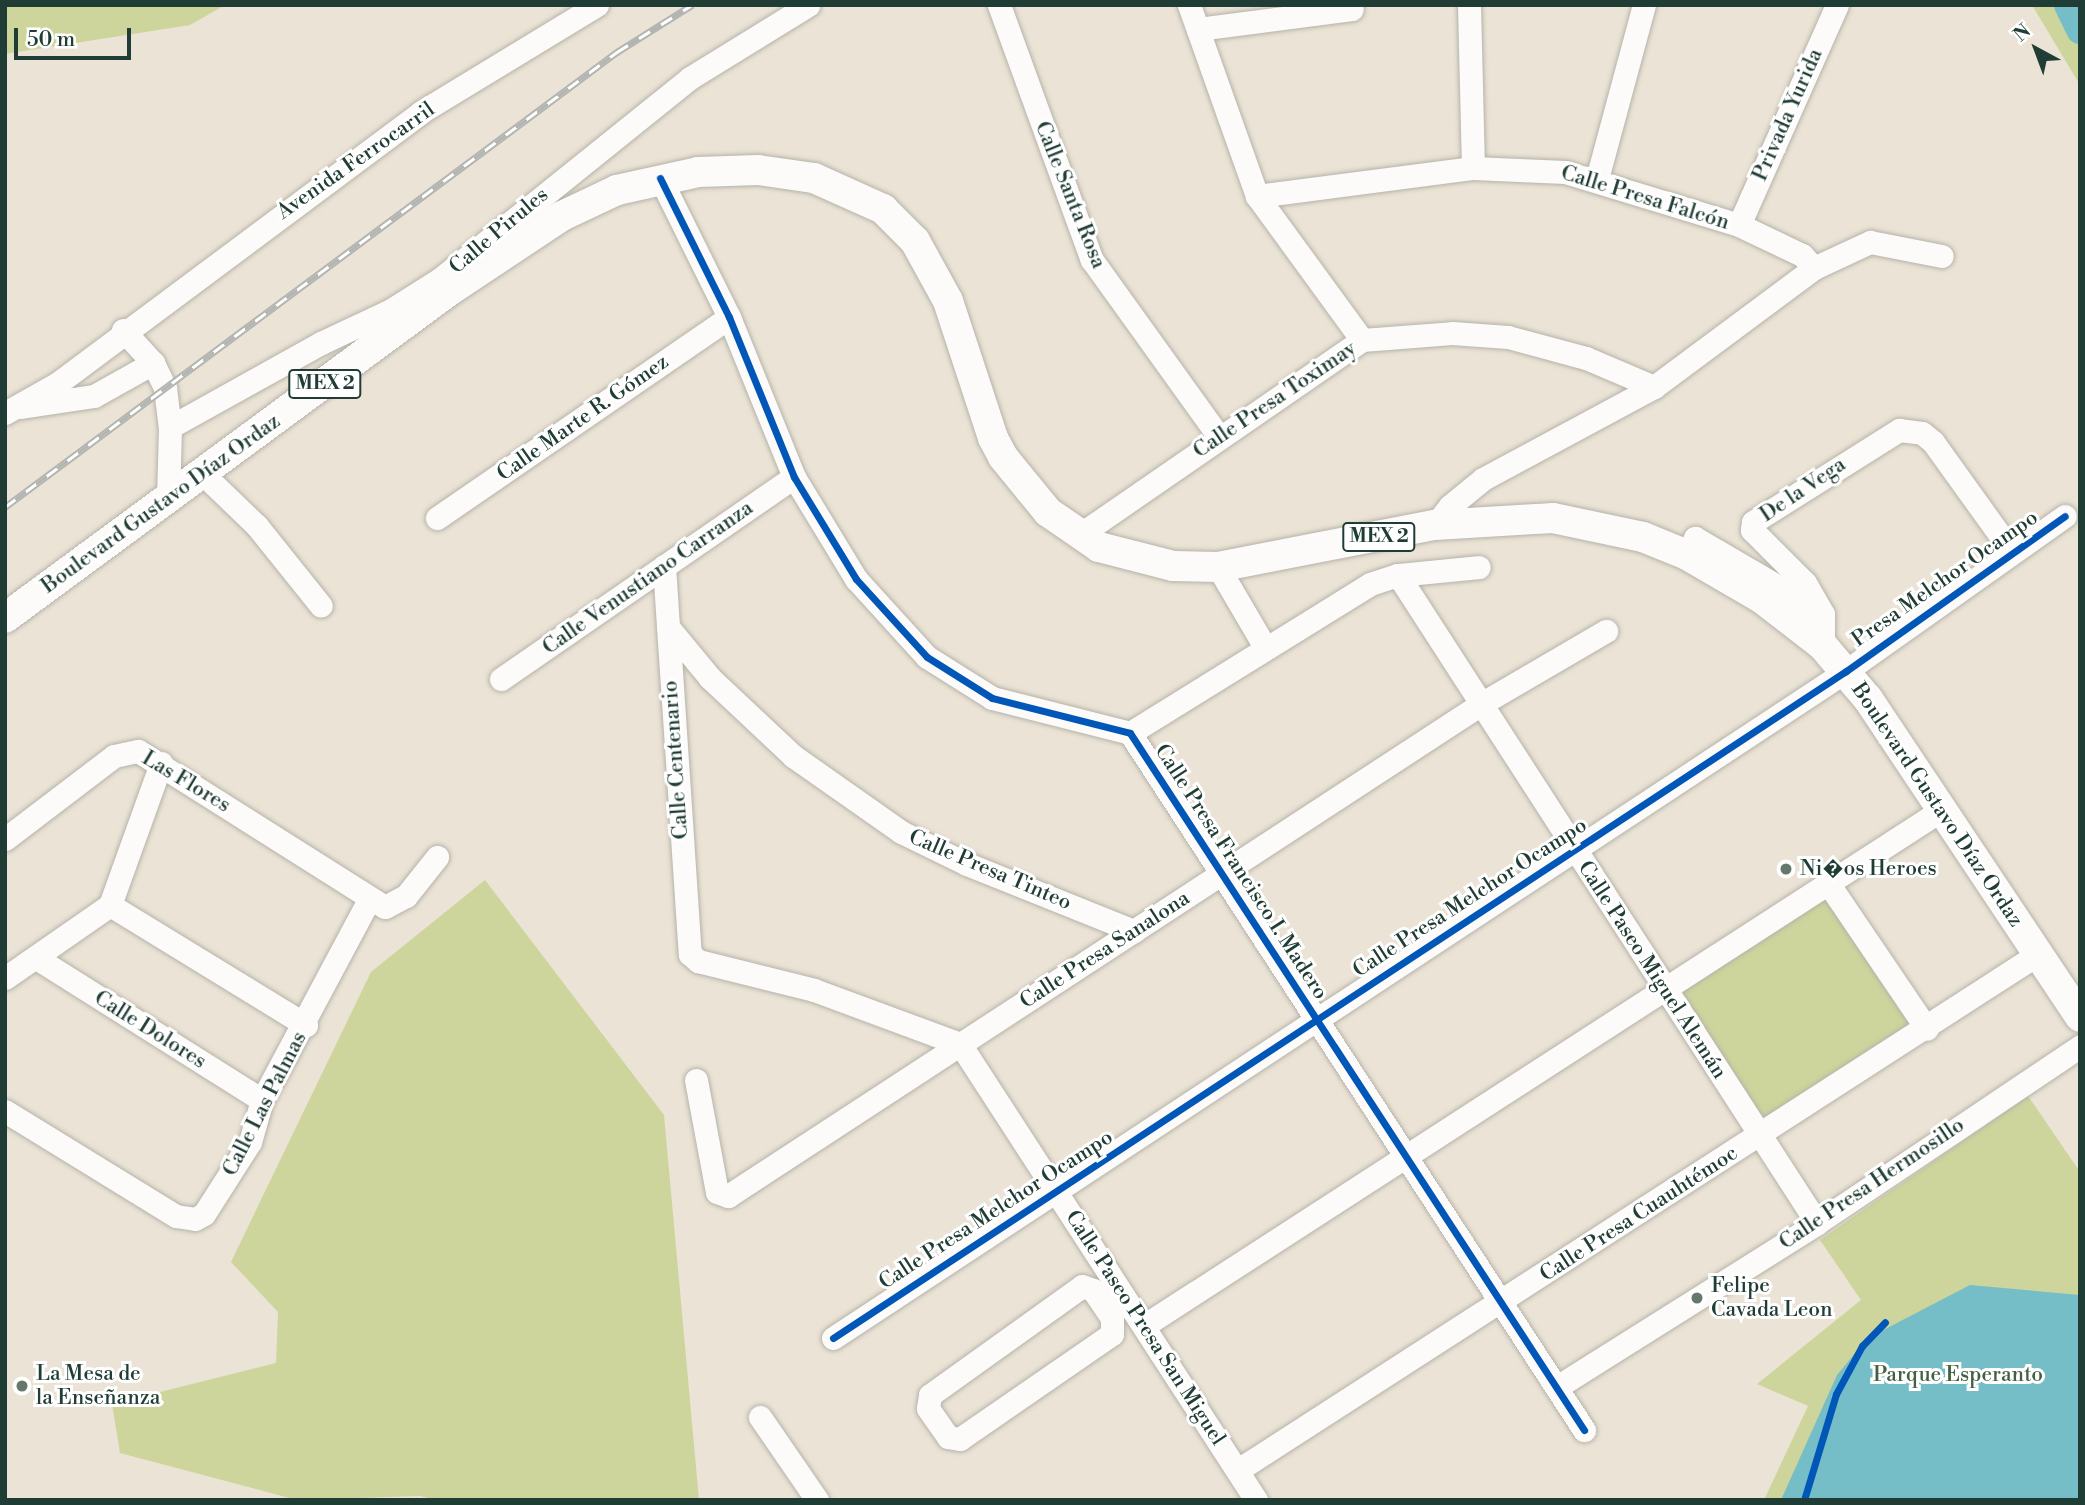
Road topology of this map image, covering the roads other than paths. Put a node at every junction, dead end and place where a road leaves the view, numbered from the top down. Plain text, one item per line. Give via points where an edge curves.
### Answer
1 (597, 5) edge
2 (808, 5) edge
3 (999, 5) edge
4 (1189, 5) edge
5 (1469, 5) edge
6 (1644, 5) edge
7 (1837, 5) edge
8 (1352, 9) dead end
9 (1198, 29) junction
10 (1473, 168) junction
11 (660, 178) junction
12 (1597, 179) junction
13 (1257, 196) junction
14 (1739, 225) junction
15 (1942, 256) dead end
16 (1814, 268) junction
17 (445, 285) junction
18 (729, 317) junction
19 (123, 330) junction
20 (1362, 340) junction
21 (153, 363) junction
22 (1654, 387) junction
23 (8, 406) edge
24 (170, 427) junction
25 (1219, 437) junction
26 (203, 474) junction
27 (794, 477) junction
28 (168, 498) junction
29 (2066, 516) dead end
30 (437, 518) dead end
31 (1435, 525) junction
32 (1078, 536) junction
33 (2012, 552) junction
34 (664, 566) junction
35 (1219, 567) junction
36 (1479, 567) dead end
37 (1398, 575) junction
38 (321, 606) dead end
39 (5, 618) edge
40 (668, 627) junction
41 (1606, 631) dead end
42 (1823, 634) junction
43 (1265, 647) junction
44 (1846, 671) junction
45 (501, 679) dead end
46 (1481, 704) junction
47 (1130, 733) junction
48 (161, 763) junction
49 (1943, 809) junction
50 (5, 839) edge
51 (1575, 850) junction
52 (437, 857) dead end
53 (1221, 874) junction
54 (1828, 883) junction
55 (369, 900) junction
56 (110, 905) junction
57 (1134, 931) junction
58 (2038, 954) junction
59 (38, 959) junction
60 (5, 978) edge
61 (1665, 989) junction
62 (2080, 1017) edge
63 (1317, 1020) junction
64 (306, 1025) junction
65 (1927, 1029) junction
66 (960, 1044) junction
67 (2080, 1046) edge
68 (696, 1080) dead end
69 (262, 1100) junction
70 (5, 1111) edge
71 (1760, 1137) junction
72 (1406, 1156) junction
73 (1056, 1191) junction
74 (1817, 1223) junction
75 (1123, 1294) junction
76 (1502, 1303) junction
77 (1104, 1307) junction
78 (1144, 1325) junction
79 (833, 1338) dead end
80 (1557, 1387) junction
81 (760, 1417) dead end
82 (1584, 1430) dead end
83 (1238, 1470) junction
84 (808, 1496) edge
85 (1256, 1500) edge

1 - 19 street, Avenida Ferrocarril via 421,112
2 - 17 street, Calle Pirules via 690,78
3 - 25 street, Calle Santa Rosa via 1092,260
4 - 9 street
5 - 10 street
6 - 12 street
7 - 14 street, Privada Yurida
8 - 9 street
9 - 13 street
10 - 12 street, Calle Presa Falcón via 1544,169
10 - 13 street, Calle Presa Falcón
11 - 17 main road, Boulevard Gustavo Díaz Ordaz / MEX 2 via 617,190 562,216
11 - 18 street, Calle Presa Francisco I. Madero
11 - 32 main road, Boulevard Gustavo Díaz Ordaz / MEX 2 via 729,170 785,173 838,186 883,209 915,241 938,278 1003,457 1031,495
12 - 14 street, Calle Presa Falcón
13 - 20 street
14 - 16 street, Calle Presa Falcón via 1802,255
15 - 16 street via 1870,243
16 - 22 street
17 - 24 street, Calle Pirules
17 - 26 main road, Boulevard Gustavo Díaz Ordaz / MEX 2
18 - 27 street, Calle Presa Francisco I. Madero
18 - 30 street, Calle Marte R. Gómez
19 - 21 street
19 - 23 street, Avenida Ferrocarril via 58,383
20 - 22 street, Calle Presa Toximay via 1441,333 1508,337 1587,358
20 - 25 street, Calle Presa Toximay
21 - 23 street via 94,396 63,404
21 - 24 street via 165,388
22 - 31 street via 1483,479
24 - 28 street
25 - 32 street, Calle Presa Toximay
26 - 28 main road, Boulevard Gustavo Díaz Ordaz / MEX 2
26 - 38 street via 257,526
27 - 34 street, Calle Venustiano Carranza
27 - 47 street, Calle Presa Francisco I. Madero via 856,579 927,657 992,698
28 - 39 main road, Boulevard Gustavo Díaz Ordaz / MEX 2
29 - 33 street, Presa Melchor Ocampo
31 - 35 main road, Boulevard Gustavo Díaz Ordaz / MEX 2
31 - 42 main road, Boulevard Gustavo Díaz Ordaz / MEX 2 via 1516,518 1587,522 1686,555
32 - 35 main road, Boulevard Gustavo Díaz Ordaz / MEX 2 via 1144,561
33 - 42 street, De la Vega via 1933,442 1910,429 1885,437 1754,522 1752,530 1805,583
33 - 44 street, Presa Melchor Ocampo
34 - 40 street, Calle Centenario
34 - 45 street, Calle Venustiano Carranza
35 - 43 street
36 - 37 street
37 - 43 street via 1370,584
37 - 46 street, Calle Paseo Miguel Alemán
40 - 57 street, Calle Presa Tinteo via 751,719 845,796 901,832 967,864
40 - 66 street, Calle Centenario via 690,954 698,961 814,989
41 - 46 street, Calle Presa Sanalona
42 - 44 main road, Boulevard Gustavo Díaz Ordaz / MEX 2
43 - 47 street
44 - 49 main road, Boulevard Gustavo Díaz Ordaz / MEX 2
44 - 51 street, Calle Presa Melchor Ocampo
46 - 51 street, Calle Paseo Miguel Alemán
46 - 53 street, Calle Presa Sanalona
47 - 53 street, Calle Presa Francisco I. Madero
48 - 50 street, Las Flores via 138,751 114,756
48 - 55 street, Las Flores
48 - 56 street
49 - 54 street
49 - 58 main road, Boulevard Gustavo Díaz Ordaz / MEX 2
51 - 61 street, Calle Paseo Miguel Alemán
51 - 63 street, Calle Presa Melchor Ocampo
52 - 55 street via 395,904 385,907
53 - 57 street, Calle Presa Sanalona
53 - 63 street, Calle Presa Francisco I. Madero
54 - 61 street
54 - 65 street
55 - 64 street, Calle Las Palmas
56 - 59 street
56 - 64 street
57 - 66 street, Calle Presa Sanalona
58 - 62 main road, Boulevard Gustavo Díaz Ordaz / MEX 2
58 - 65 street, Calle Presa Cuauhtémoc
59 - 60 street
59 - 69 street, Calle Dolores
61 - 71 street, Calle Paseo Miguel Alemán
61 - 72 street
63 - 72 street, Calle Presa Francisco I. Madero
63 - 73 street, Calle Presa Melchor Ocampo
64 - 69 street, Calle Las Palmas
65 - 71 street, Calle Presa Cuauhtémoc
66 - 68 street, Calle Presa Sanalona via 728,1196 718,1192
66 - 73 street, Calle Paseo Presa San Miguel
67 - 74 street, Calle Presa Hermosillo
69 - 70 street, Calle Las Palmas via 250,1142 204,1214 195,1219 176,1216
71 - 74 street, Calle Paseo Miguel Alemán
71 - 76 street, Calle Presa Cuauhtémoc
72 - 76 street, Calle Presa Francisco I. Madero
72 - 78 street
73 - 75 street, Calle Paseo Presa San Miguel
73 - 79 street, Calle Presa Melchor Ocampo
74 - 80 street, Calle Presa Hermosillo
75 - 77 street
75 - 78 street, Calle Paseo Presa San Miguel
76 - 80 street, Calle Presa Francisco I. Madero
76 - 83 street, Calle Presa Cuauhtémoc
77 - 77 street via 1090,1288 1077,1289 930,1395 928,1408 948,1437 960,1439 1112,1335 1115,1327
78 - 83 street, Calle Paseo Presa San Miguel
80 - 82 street, Calle Presa Francisco I. Madero
81 - 84 street
83 - 85 street, Calle Paseo Presa San Miguel

